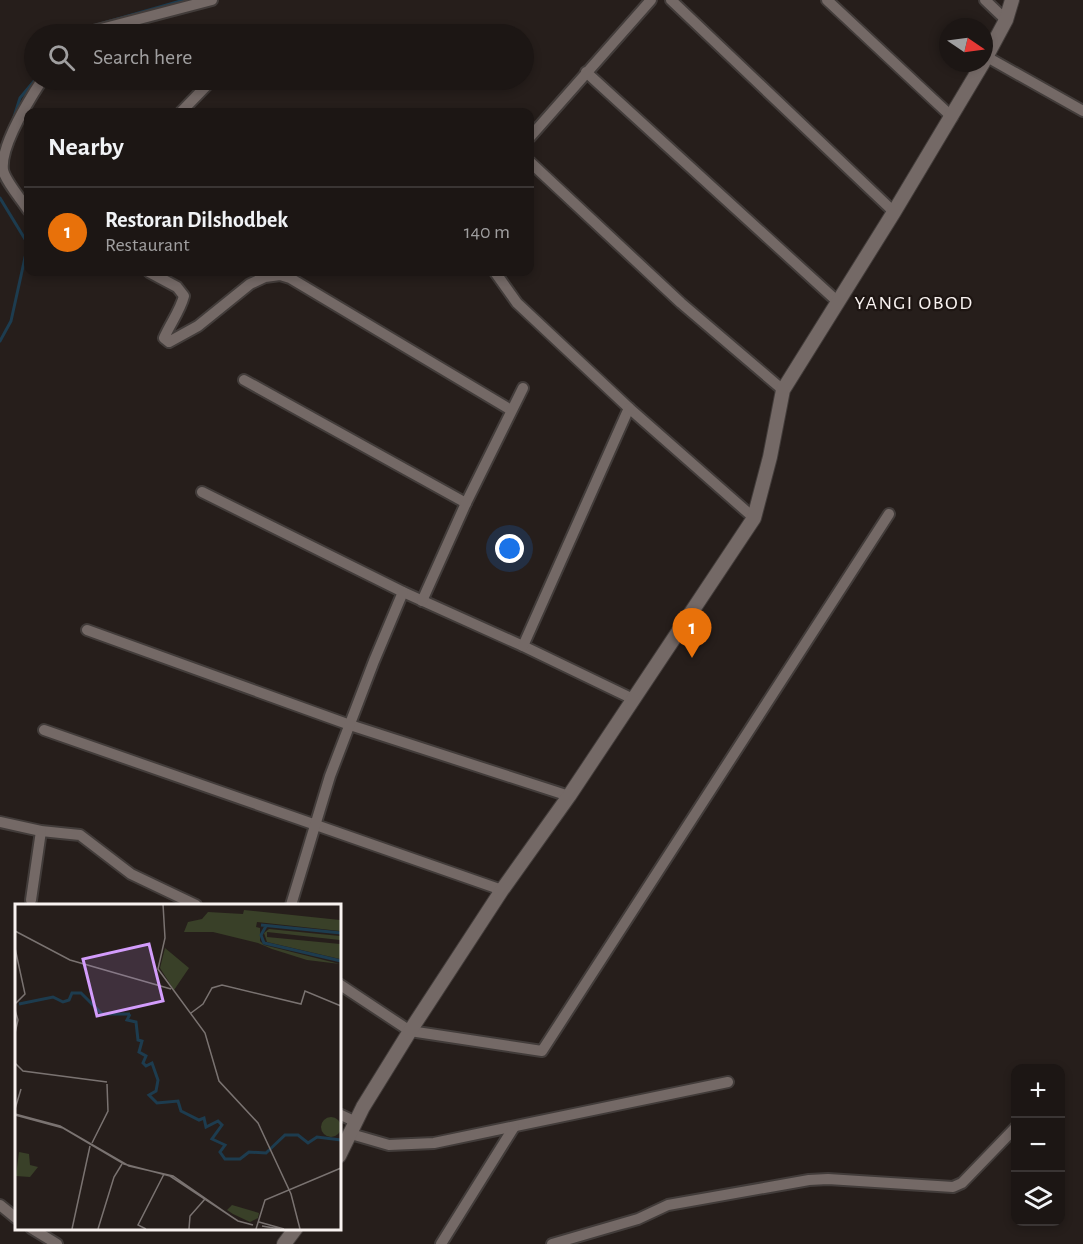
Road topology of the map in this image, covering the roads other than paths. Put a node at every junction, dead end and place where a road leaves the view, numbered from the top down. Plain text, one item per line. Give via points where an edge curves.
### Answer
1 (212, 0) edge
2 (651, 0) edge
3 (671, 0) edge
4 (827, 0) edge
5 (985, 0) edge
6 (1012, 0) edge
7 (1006, 20) junction
8 (120, 24) edge
9 (993, 45) edge
10 (993, 64) edge
11 (586, 72) junction
12 (978, 72) edge
13 (36, 90) edge
14 (203, 90) edge
15 (25, 108) edge
16 (186, 108) edge
17 (24, 110) edge
18 (1083, 111) edge
19 (952, 117) junction
20 (534, 132) edge
21 (534, 166) edge
22 (24, 204) edge
23 (894, 212) junction
24 (156, 276) edge
25 (272, 276) edge
26 (283, 276) edge
27 (498, 276) edge
28 (838, 302) junction
29 (244, 380) dead end
30 (523, 388) dead end
31 (783, 390) junction
32 (629, 408) junction
33 (512, 410) junction
34 (202, 492) dead end
35 (466, 503) junction
36 (890, 514) dead end
37 (754, 518) junction
38 (403, 592) junction
39 (422, 601) junction
40 (87, 630) dead end
41 (523, 646) junction
42 (633, 699) junction
43 (350, 725) junction
44 (44, 730) dead end
45 (569, 796) junction
46 (0, 822) edge
47 (316, 824) junction
48 (41, 831) junction
49 (502, 890) junction
50 (31, 900) dead end
51 (194, 904) edge
52 (291, 904) edge
53 (340, 985) edge
54 (410, 1031) junction
55 (728, 1082) dead end
56 (340, 1115) edge
57 (513, 1127) junction
58 (353, 1128) junction
59 (1011, 1131) edge
60 (340, 1154) edge
61 (35, 1229) edge
62 (295, 1229) edge
63 (57, 1244) edge
64 (284, 1244) edge
65 (441, 1244) edge
66 (552, 1244) edge

1 - 8 street
2 - 11 street
3 - 23 street
4 - 19 street
5 - 7 street
6 - 7 street
7 - 9 street
10 - 18 street
11 - 20 street
11 - 28 street
12 - 19 street
13 - 15 street
14 - 16 street
17 - 22 street via 3,160 3,172
19 - 23 street
21 - 31 street via 681,303
23 - 28 street
24 - 25 street via 177,287 184,296 164,338 169,342 198,326 250,284
26 - 33 street
27 - 32 street via 517,303
28 - 31 street
29 - 35 street
30 - 33 street
31 - 37 street
32 - 37 street
32 - 41 street
33 - 35 street
34 - 38 street
35 - 39 street
36 - 54 street via 542,1051
37 - 42 street
38 - 39 street
38 - 43 street
39 - 41 street
40 - 43 street
41 - 42 street
42 - 45 street
43 - 45 street
43 - 47 street
44 - 47 street
45 - 49 street
46 - 48 street
47 - 49 street
47 - 52 street
48 - 50 street
48 - 51 street via 80,836 131,874
49 - 54 street
53 - 54 street
54 - 58 street
55 - 57 street
56 - 58 street
57 - 58 street via 434,1143 400,1145 389,1145
57 - 65 street
58 - 60 street
59 - 66 street via 962,1184 954,1187 809,1180 668,1205 638,1219
61 - 63 street
62 - 64 street

